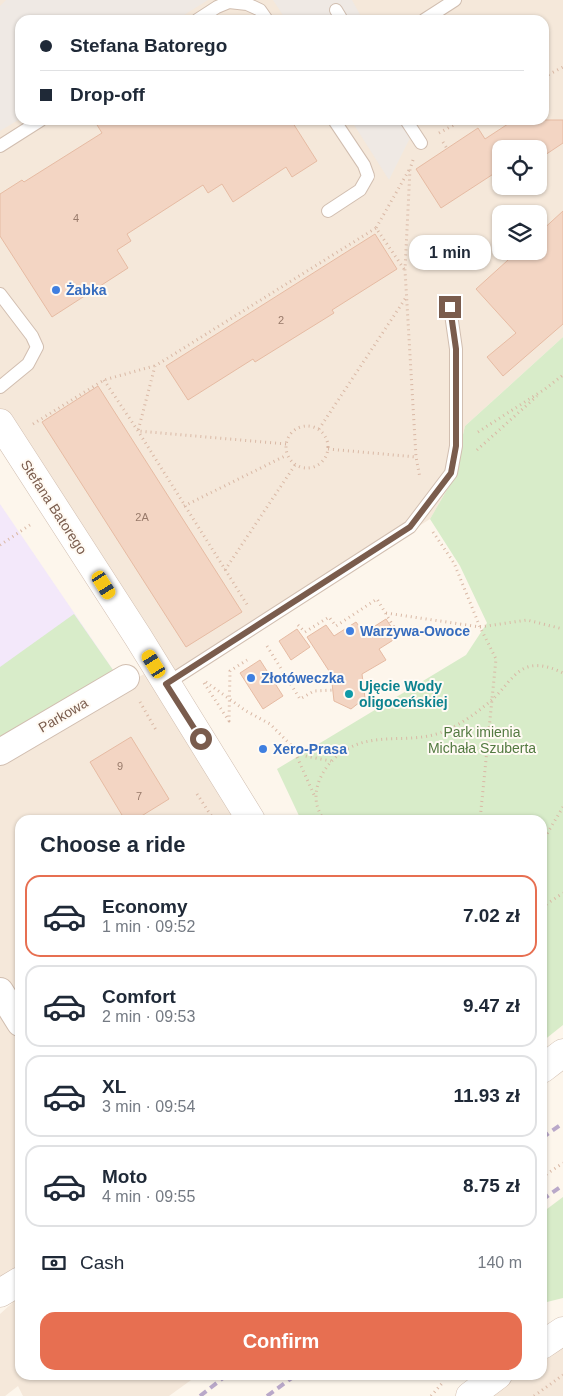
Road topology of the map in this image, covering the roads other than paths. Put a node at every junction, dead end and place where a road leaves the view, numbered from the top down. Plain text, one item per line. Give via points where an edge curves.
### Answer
1 (455, 0) edge
2 (205, 15) edge
3 (264, 15) edge
4 (432, 15) edge
5 (33, 125) edge
6 (337, 125) edge
7 (409, 125) edge
8 (421, 143) road end
9 (0, 146) edge
10 (328, 211) dead end
11 (0, 294) edge
12 (450, 307) dead end
13 (0, 387) edge
14 (0, 423) edge
15 (126, 678) dead end
16 (166, 684) junction
17 (0, 752) edge
18 (248, 815) edge
19 (0, 991) edge
20 (15, 1015) edge
21 (563, 1054) edge
22 (547, 1066) edge
23 (15, 1284) edge
24 (0, 1293) edge
25 (563, 1331) edge
26 (547, 1342) edge
27 (491, 1380) edge
28 (470, 1396) edge

1 - 4 lane
2 - 3 lane via 229,2 248,4
5 - 9 lane
6 - 10 lane via 368,176 360,190
7 - 8 lane
11 - 13 lane via 37,347 28,364
12 - 16 lane via 456,349 456,446 451,473 410,527
14 - 16 street, Stefana Batorego
15 - 17 street, Parkowa
16 - 18 street, Stefana Batorego
19 - 20 street
21 - 22 street
23 - 24 street
25 - 26 street
27 - 28 street

